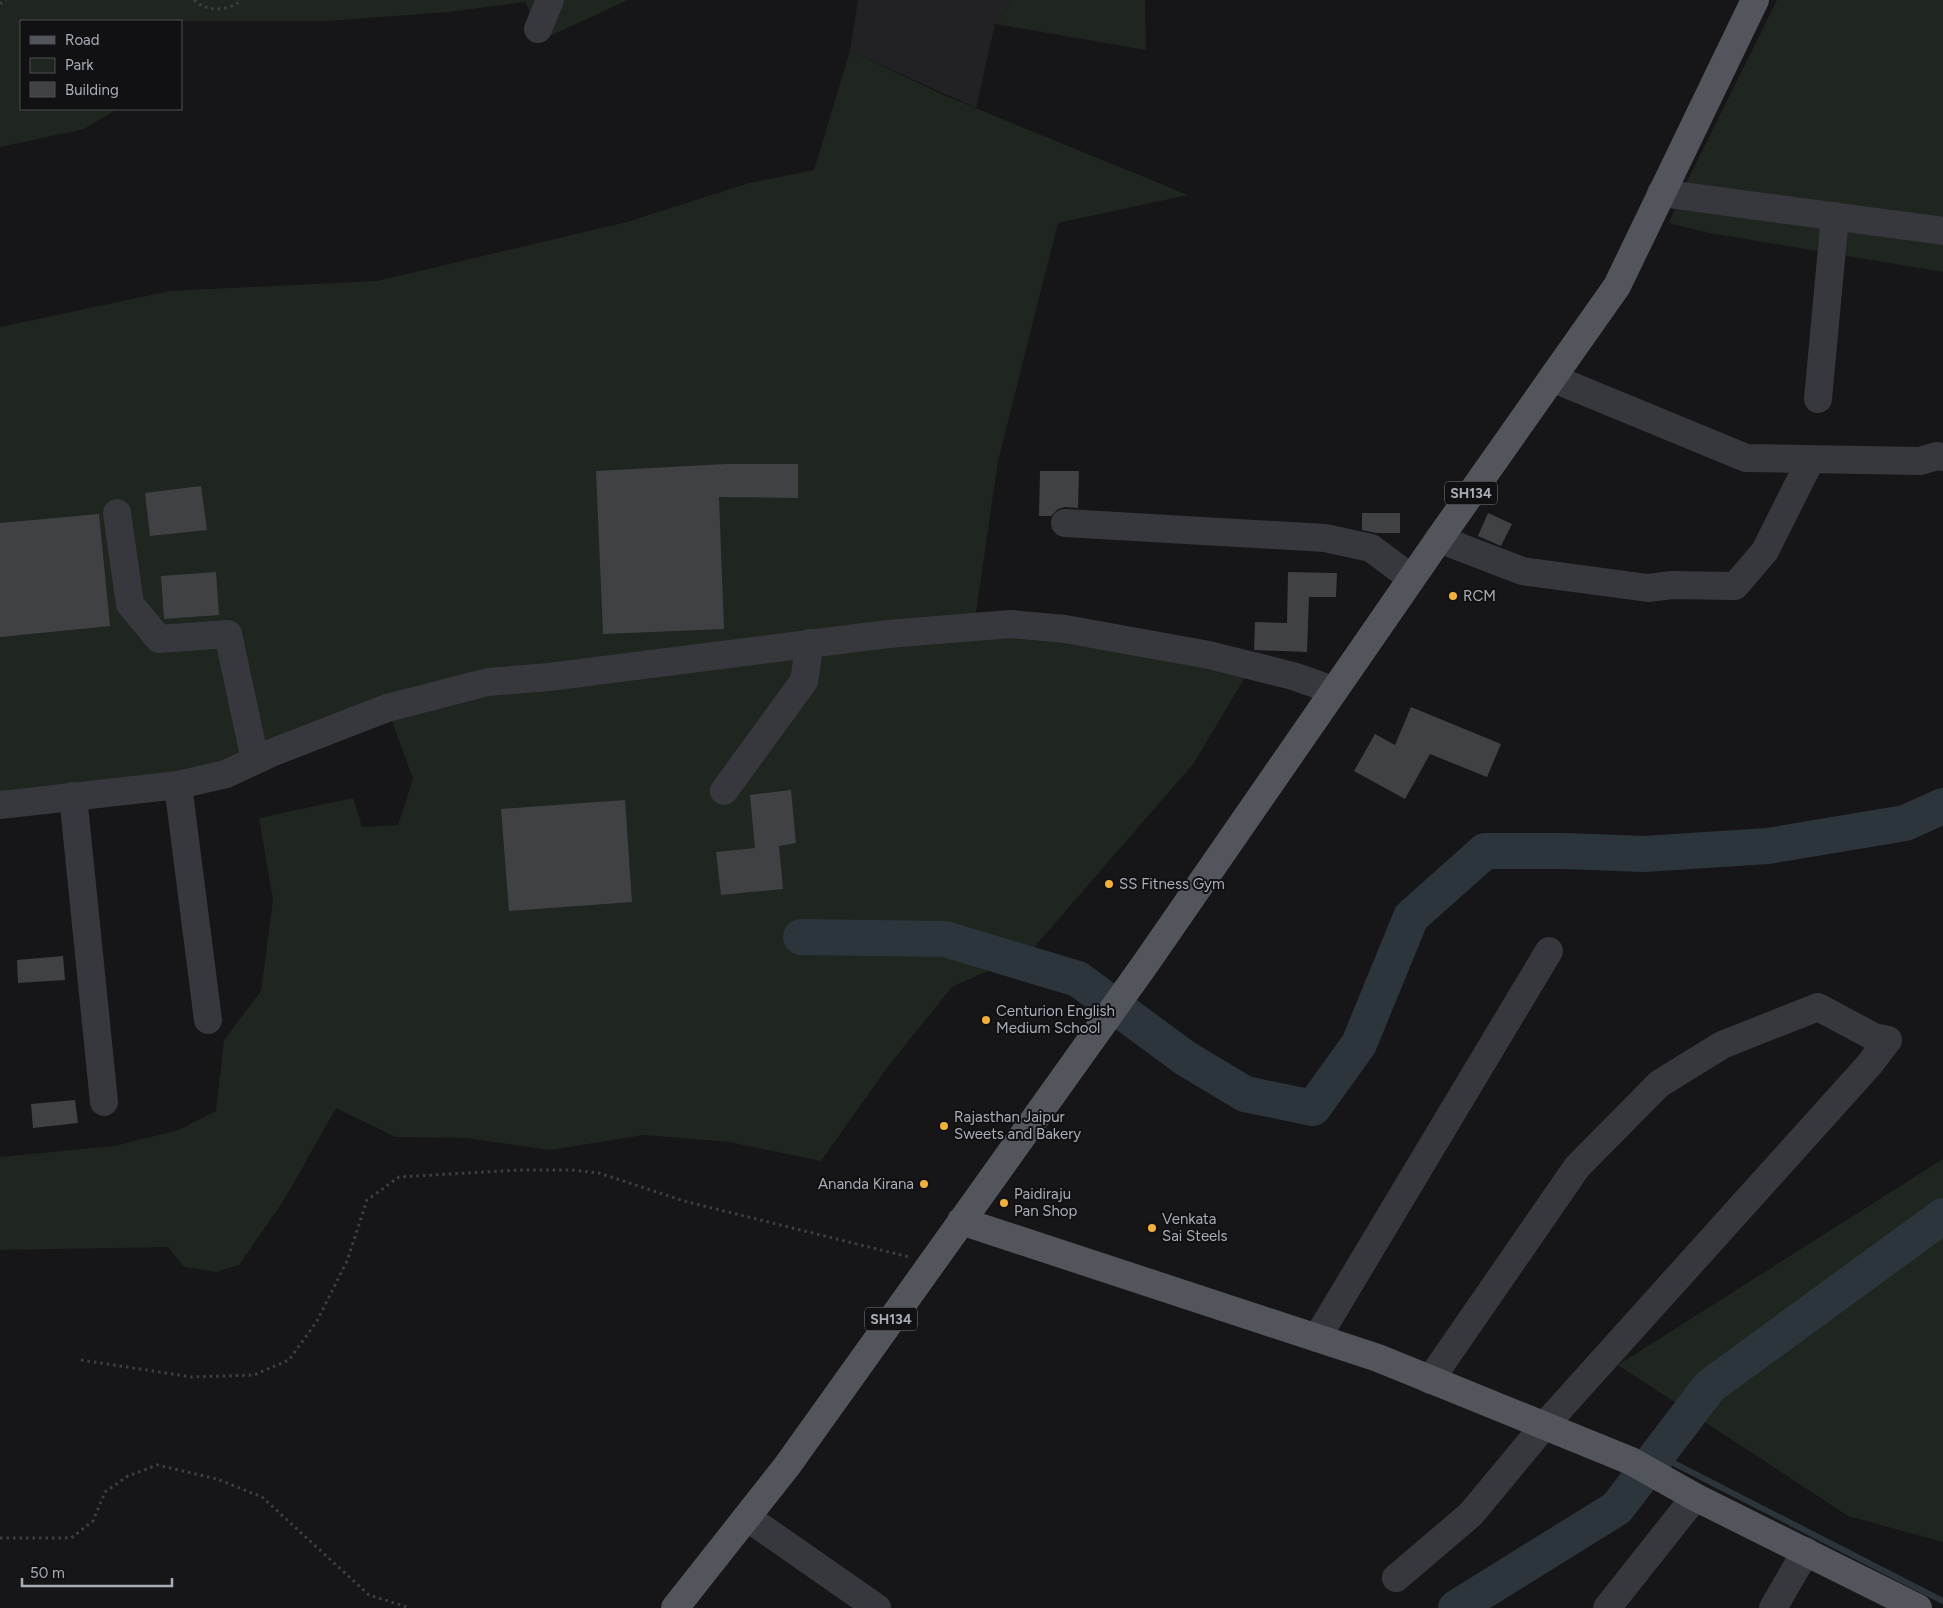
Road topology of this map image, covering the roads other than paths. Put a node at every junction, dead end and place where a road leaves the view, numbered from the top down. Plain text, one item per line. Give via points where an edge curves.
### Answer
1 (550, 0) edge
2 (1755, 0) edge
3 (538, 29) dead end
4 (1661, 193) junction
5 (1835, 216) junction
6 (1943, 231) edge
7 (1552, 378) junction
8 (1818, 399) dead end
9 (1943, 458) edge
10 (1811, 459) junction
11 (118, 513) dead end
12 (1065, 523) dead end
13 (1439, 539) junction
14 (1411, 578) junction
15 (810, 643) junction
16 (1333, 690) junction
17 (255, 760) junction
18 (178, 785) junction
19 (724, 791) dead end
20 (73, 796) junction
21 (0, 804) edge
22 (1550, 951) dead end
23 (208, 1020) dead end
24 (104, 1102) dead end
25 (961, 1221) junction
26 (1317, 1338) junction
27 (1430, 1380) junction
28 (1544, 1426) junction
29 (1695, 1497) junction
30 (748, 1518) junction
31 (1806, 1551) junction
32 (1396, 1578) dead end
33 (1885, 1601) edge
34 (675, 1608) edge
35 (877, 1608) edge
36 (1608, 1608) edge
37 (1773, 1608) edge
38 (1918, 1608) edge

1 - 3 street
2 - 4 main road, SH134
4 - 5 street
4 - 7 main road, SH134 via 1617,286
5 - 6 street
5 - 8 street
7 - 10 street via 1746,458
7 - 13 main road, SH134
9 - 10 street via 1937,456 1920,461
10 - 13 street via 1765,551 1735,586 1672,584 1648,588 1522,571
11 - 17 street via 130,604 159,638 228,634
12 - 14 street via 1324,538 1371,548
13 - 14 main road, SH134
14 - 16 main road, SH134
15 - 16 street via 1011,624 1065,629 1209,655 1293,676
15 - 17 street via 488,682 386,708
15 - 19 street via 804,681
16 - 25 main road, SH134 via 1146,962
17 - 18 street via 226,774
18 - 20 street
18 - 23 street
20 - 21 street
20 - 24 street
22 - 26 street
25 - 26 main road
25 - 30 main road, SH134
26 - 27 main road via 1378,1358
27 - 28 main road
27 - 28 street via 1577,1168 1659,1084 1722,1045 1818,1007 1874,1037 1888,1040
28 - 29 main road via 1631,1461
28 - 32 street via 1471,1514
29 - 31 main road
29 - 36 street
30 - 34 main road, SH134
30 - 35 street
31 - 33 main road
31 - 37 street
33 - 38 main road

